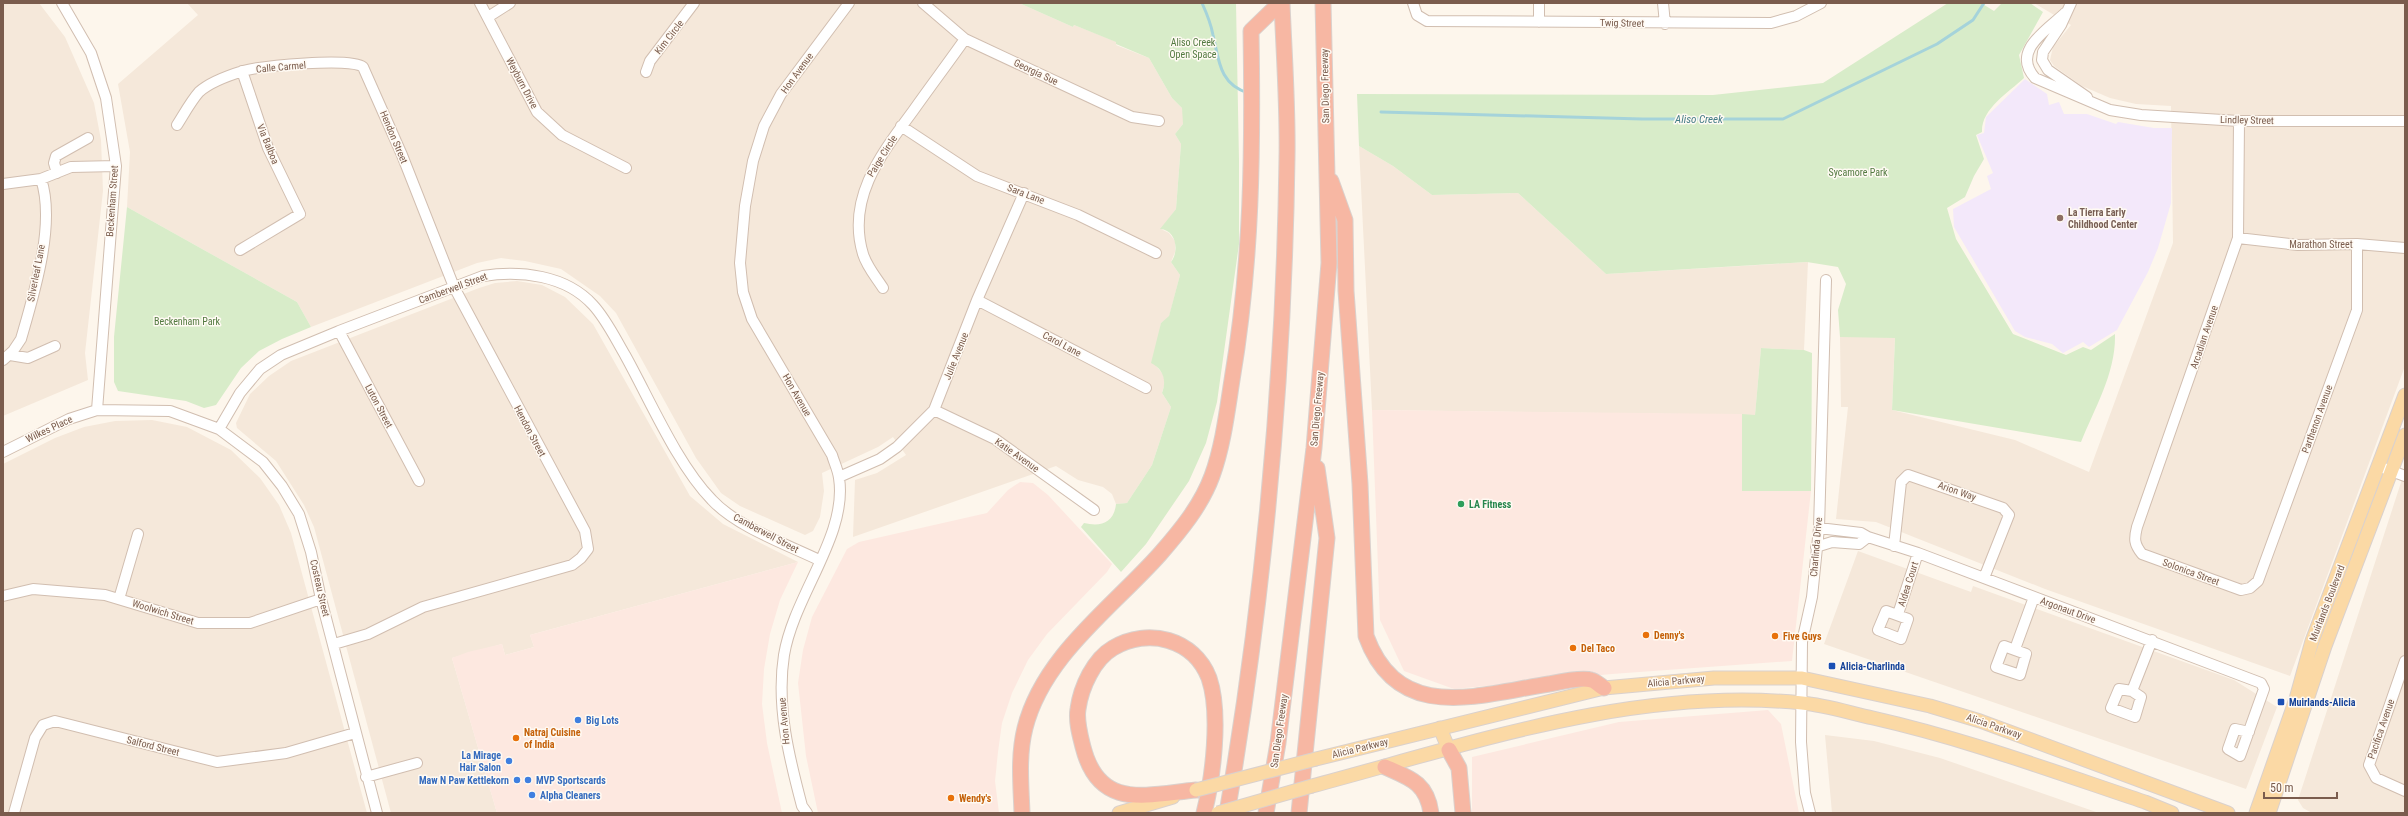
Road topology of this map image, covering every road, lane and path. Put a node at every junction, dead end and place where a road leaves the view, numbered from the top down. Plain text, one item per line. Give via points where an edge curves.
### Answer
1 (62, 3) edge
2 (480, 3) edge
3 (510, 3) edge
4 (694, 3) edge
5 (849, 3) edge
6 (923, 3) edge
7 (1281, 3) edge
8 (1323, 3) edge
9 (1413, 3) edge
10 (1539, 3) edge
11 (1663, 3) edge
12 (1821, 3) edge
13 (2071, 3) edge
14 (2065, 13) junction
15 (488, 17) junction
16 (1539, 22) junction
17 (1665, 24) junction
18 (965, 39) junction
19 (359, 64) joint
20 (242, 71) junction
21 (646, 72) dead end
22 (2091, 102) junction
23 (2405, 120) edge
24 (1159, 121) dead end
25 (2239, 121) junction
26 (177, 125) dead end
27 (901, 126) junction
28 (88, 138) dead end
29 (116, 166) junction
30 (626, 168) dead end
31 (1327, 169) junction
32 (57, 173) junction
33 (41, 179) junction
34 (3, 184) edge
35 (1024, 193) junction
36 (2238, 238) junction
37 (2357, 244) junction
38 (2405, 248) edge
39 (240, 250) dead end
40 (1156, 253) dead end
41 (1826, 280) dead end
42 (454, 287) junction
43 (883, 288) dead end
44 (977, 300) junction
45 (339, 331) junction
46 (55, 346) dead end
47 (6, 358) edge
48 (1146, 388) dead end
49 (2405, 395) edge
50 (97, 410) junction
51 (934, 410) junction
52 (220, 429) junction
53 (2405, 435) edge
54 (1314, 448) junction
55 (3, 452) edge
56 (2378, 466) junction
57 (2392, 472) junction
58 (2405, 476) edge
59 (839, 478) junction
60 (419, 482) dead end
61 (1094, 510) dead end
62 (1819, 528) junction
63 (138, 534) dead end
64 (1868, 537) junction
65 (1894, 546) junction
66 (2135, 546) joint
67 (1816, 547) junction
68 (1918, 553) junction
69 (820, 560) junction
70 (1984, 578) junction
71 (2250, 588) joint
72 (3, 596) edge
73 (2034, 597) junction
74 (120, 599) junction
75 (321, 599) junction
76 (1898, 614) dead end
77 (2152, 640) junction
78 (334, 644) junction
79 (2015, 649) dead end
80 (2405, 661) edge
81 (1802, 678) junction
82 (1609, 688) junction
83 (2132, 691) dead end
84 (1803, 703) junction
85 (1617, 710) junction
86 (1440, 728) junction
87 (2249, 732) dead end
88 (355, 733) junction
89 (1452, 754) junction
90 (417, 763) dead end
91 (1385, 767) junction
92 (366, 777) junction
93 (1196, 790) junction
94 (2405, 791) edge
95 (803, 811) edge
96 (14, 813) edge
97 (377, 813) edge
98 (1022, 813) edge
99 (1119, 813) edge
100 (1204, 813) edge
101 (1218, 813) edge
102 (1227, 813) edge
103 (1266, 813) edge
104 (1299, 813) edge
105 (1431, 813) edge
106 (1463, 813) edge
107 (1810, 813) edge
108 (2172, 813) edge
109 (2228, 813) edge
110 (2256, 813) edge
111 (2269, 813) edge

1 - 29 street, Beckenham Street via 90,53 106,98
2 - 15 street, Weyburn Drive
3 - 15 street
4 - 21 street, Kim Circle via 650,61
5 - 59 street, Hon Avenue via 781,94 764,126 744,206 740,263 743,292 752,320 832,455
6 - 18 street, Georgia Sue
7 - 98 highway via 1251,30 1252,181 1248,260 1239,339 1221,448 1205,492 1184,527 1137,580 1066,651 1041,687 1025,727 1020,766
7 - 102 highway via 1287,144 1282,329 1262,567 1240,736
8 - 31 highway, San Diego Freeway
9 - 16 street, Twig Street via 1420,19 1437,22
10 - 16 street
11 - 17 street
12 - 17 street, Twig Street via 1796,16 1771,23
13 - 14 street
14 - 22 street, Lindley Street via 2061,25 2043,52 2042,60 2048,70
14 - 22 street, Lindley Street via 2029,47 2026,60 2028,71 2035,78 2081,100
15 - 30 street, Weyburn Drive via 537,112 562,135
16 - 17 street, Twig Street
18 - 24 street, Georgia Sue via 1132,117
18 - 27 street, Paige Circle
19 - 20 street, Calle Carmel via 338,62
19 - 42 street, Hendon Street via 366,70
20 - 26 street, Calle Carmel via 200,92
20 - 39 street, Via Balboa via 268,148 300,214
22 - 25 street, Lindley Street via 2110,110 2141,115
23 - 25 street, Lindley Street
25 - 36 street, Arcadian Avenue
27 - 35 street, Sara Lane via 977,176
27 - 43 street, Paige Circle via 871,173 860,212 863,253
28 - 32 street via 56,156 54,163
29 - 32 street via 71,167
29 - 50 street, Beckenham Street
31 - 54 highway, San Diego Freeway via 1329,263
31 - 82 highway via 1345,220 1346,291 1360,484 1366,636 1374,657 1387,674 1419,694 1437,697 1455,698 1506,693 1591,679
32 - 33 street
33 - 34 street
33 - 47 street, Silverleaf Lane via 47,214 42,254 21,339
35 - 40 street, Sara Lane via 1078,215
35 - 44 street, Julie Avenue
36 - 37 street, Marathon Street via 2298,245
36 - 66 street, Arcadian Avenue via 2137,527
37 - 38 street, Marathon Street
37 - 71 street, Parthenon Avenue via 2357,310 2258,581
41 - 62 street, Charlinda Drive
42 - 45 street, Camberwell Street
42 - 69 street, Camberwell Street via 483,276 506,272 535,275 555,281 592,304 612,332 692,476 713,501 741,521
42 - 78 street, Hendon Street via 585,531 588,549 572,564 423,607 368,634
44 - 48 street, Carol Lane
44 - 51 street, Julie Avenue
45 - 52 street, Camberwell Street via 281,355 260,368 240,392
45 - 60 street, Luton Street
46 - 47 street via 28,358
49 - 56 main road, Muirlands Boulevard
50 - 52 street via 170,411
50 - 55 street, Wilkes Place via 69,419
51 - 59 street, Julie Avenue via 897,447 880,459
51 - 61 street, Katie Avenue via 994,439
52 - 75 street, Costeau Street via 263,462 282,486 298,514 311,552
53 - 57 main road, Muirlands Boulevard
54 - 103 highway, San Diego Freeway via 1278,743
54 - 104 highway via 1327,538
56 - 57 street
56 - 110 main road, Muirlands Boulevard via 2312,641 2296,699
57 - 58 street
57 - 111 main road, Muirlands Boulevard via 2325,646
59 - 69 street, Hon Avenue via 840,503 835,529
62 - 64 street, Argonaut Drive via 1861,533
62 - 67 street, Charlinda Drive
63 - 74 street
64 - 65 street, Argonaut Drive
64 - 67 street via 1859,544 1832,542
65 - 68 street, Argonaut Drive
65 - 70 street, Arion Way via 1901,482 1908,475 2003,508 2009,515
66 - 71 street, Solonica Street via 2142,554 2171,566 2241,590
67 - 81 street, Charlinda Drive via 1812,597 1802,642
68 - 70 street, Argonaut Drive
68 - 76 street, Aldea Court
69 - 95 street, Hon Avenue via 792,622 784,654 780,687 786,749
70 - 73 street, Argonaut Drive
72 - 74 street, Woolwich Street via 33,589 105,595
73 - 77 street, Argonaut Drive
73 - 79 street
74 - 75 street, Woolwich Street via 198,623 250,623
75 - 78 street, Costeau Street
77 - 83 street
77 - 87 street, Argonaut Drive via 2261,683 2264,689
78 - 88 street, Costeau Street
80 - 94 street, Pacifica Avenue via 2369,765 2372,774 2381,782
81 - 82 main road, Alicia Parkway via 1714,678
81 - 84 street, Charlinda Drive
81 - 109 main road, Alicia Parkway via 1930,706 1980,721
82 - 85 main road
82 - 86 main road, Alicia Parkway
84 - 85 main road via 1725,700
84 - 107 street, Charlinda Drive via 1801,742 1805,793
84 - 108 main road via 1930,732
85 - 89 main road via 1568,719
86 - 89 main road
86 - 93 main road, Alicia Parkway, bridge
88 - 92 street, Costeau Street
88 - 96 street, Salford Street via 286,753 217,762 54,721 43,725 36,738
89 - 91 main road
89 - 106 highway via 1459,768
90 - 92 street
91 - 101 main road, bridge
91 - 105 highway via 1412,779 1426,793
92 - 97 street, Costeau Street
93 - 99 main road, Alicia Parkway
93 - 100 highway via 1145,795 1121,793 1110,790 1098,782 1091,772 1079,732 1078,709 1085,682 1099,661 1112,648 1150,637 1163,638 1178,643 1199,661 1212,693 1214,729

